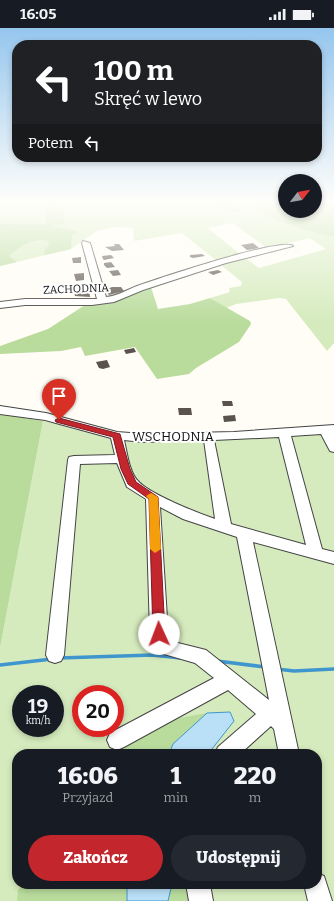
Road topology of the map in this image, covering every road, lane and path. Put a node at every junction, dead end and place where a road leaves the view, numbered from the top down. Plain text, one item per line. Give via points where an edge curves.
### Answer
1 (86, 243) dead end
2 (289, 246) dead end
3 (102, 301) junction
4 (0, 305) edge
5 (0, 410) edge
6 (330, 429) edge
7 (117, 436) junction
8 (285, 436) dead end
9 (210, 442) dead end
10 (334, 448) edge
11 (123, 459) junction
12 (153, 497) junction
13 (224, 527) junction
14 (244, 534) junction
15 (316, 553) junction
16 (334, 558) edge
17 (55, 655) dead end
18 (228, 680) junction
19 (276, 719) junction
20 (117, 740) dead end
21 (232, 749) edge
22 (287, 749) edge
23 (199, 889) edge
24 (317, 889) edge
25 (201, 901) edge
26 (320, 901) edge

1 - 3 street
2 - 3 street, ZACHODNIA via 271,248 223,261
3 - 4 street, ZACHODNIA via 25,302
5 - 7 street, WSCHODNIA via 46,417
6 - 7 street, WSCHODNIA via 178,438
6 - 10 street, WSCHODNIA
7 - 11 street
8 - 15 street
9 - 13 street
11 - 12 street via 132,484
11 - 17 street via 74,460
12 - 13 street via 188,516
12 - 18 street via 159,634 163,647 200,656
13 - 14 street
14 - 15 street
14 - 19 street
15 - 16 street
18 - 19 street
18 - 20 street
19 - 21 street
19 - 22 street
23 - 25 street
24 - 26 street

